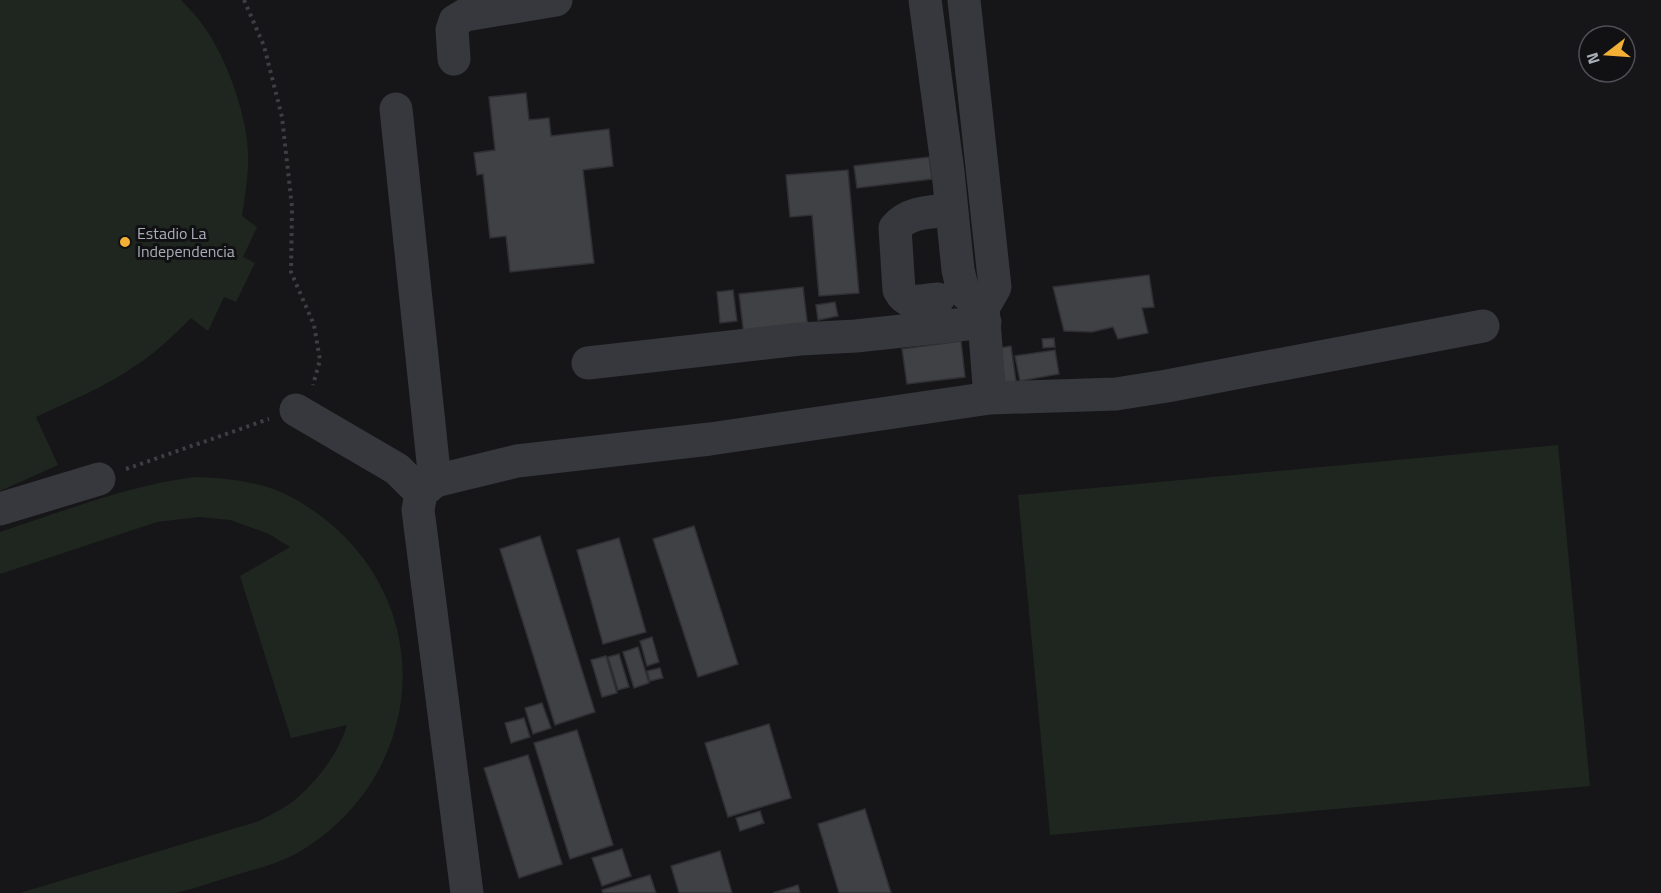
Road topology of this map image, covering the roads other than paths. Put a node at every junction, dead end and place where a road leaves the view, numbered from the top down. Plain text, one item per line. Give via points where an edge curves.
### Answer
1 (556, 0) edge
2 (925, 0) edge
3 (964, 0) edge
4 (454, 59) dead end
5 (396, 109) dead end
6 (982, 167) junction
7 (948, 172) junction
8 (952, 210) junction
9 (938, 299) dead end
10 (984, 315) junction
11 (1483, 326) dead end
12 (588, 363) dead end
13 (990, 398) junction
14 (296, 410) road end
15 (99, 479) road end
16 (428, 487) junction
17 (0, 509) edge
18 (467, 893) edge

1 - 4 lane via 465,15 454,21
2 - 7 lane
3 - 6 lane
5 - 16 lane
6 - 7 lane
6 - 10 lane via 996,287
7 - 8 lane
8 - 9 lane via 915,214 895,228 899,290 904,299
8 - 10 lane via 963,291
10 - 12 lane via 856,336
10 - 13 lane
11 - 13 lane via 1116,394
13 - 16 lane via 710,439 518,461
14 - 16 lane
15 - 17 lane
16 - 18 lane via 418,510

